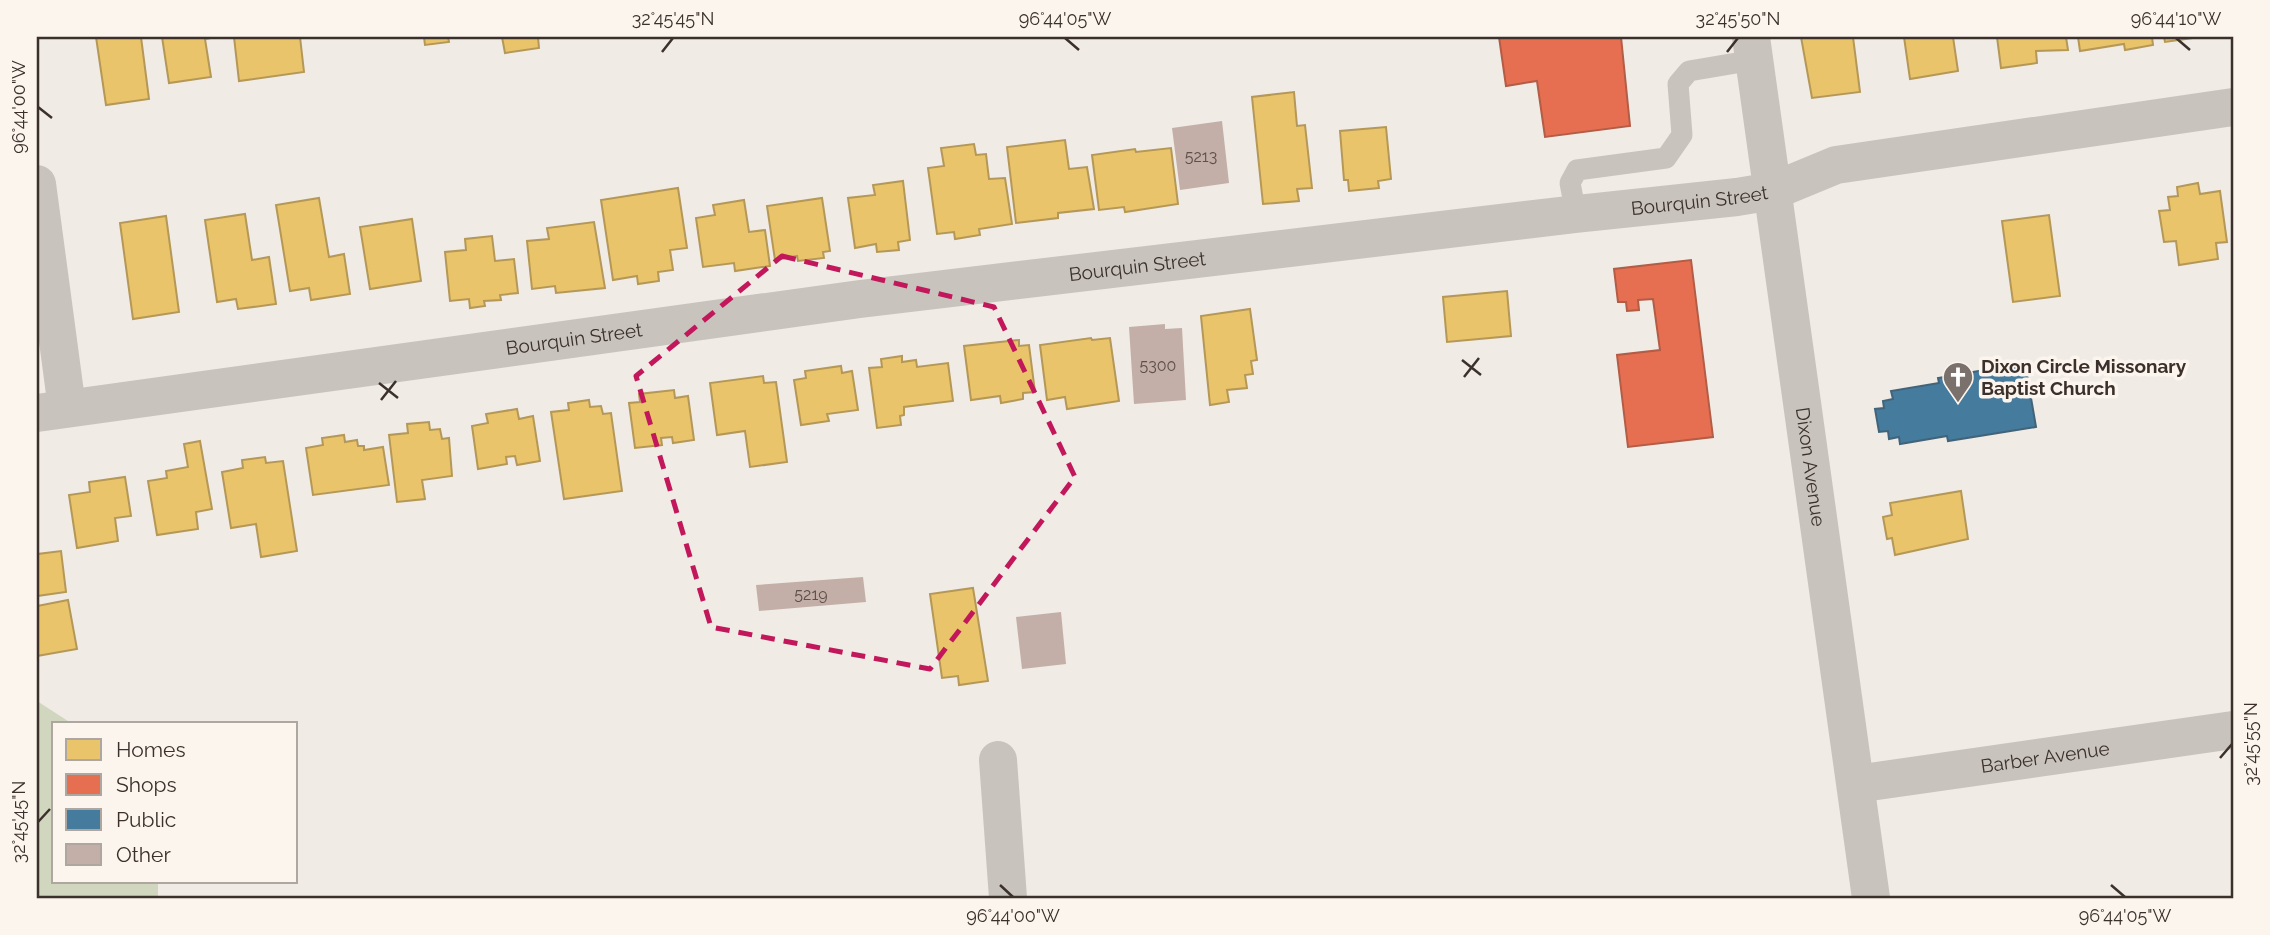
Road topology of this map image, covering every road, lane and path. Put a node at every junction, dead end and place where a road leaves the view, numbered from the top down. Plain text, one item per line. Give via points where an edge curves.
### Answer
1 (1753, 48) edge
2 (2233, 107) edge
3 (37, 184) edge
4 (1773, 191) junction
5 (1576, 214) junction
6 (52, 410) edge
7 (2233, 730) edge
8 (998, 760) dead end
9 (1856, 784) junction
10 (1008, 898) edge
11 (1871, 898) edge

1 - 4 street, Dixon Avenue
1 - 5 lane via 1689,71 1678,84 1682,135 1666,158 1577,170 1570,183
2 - 4 street, Bourquin Street via 1836,165
3 - 6 street
4 - 5 street, Bourquin Street
4 - 9 street, Dixon Avenue
5 - 6 street, Bourquin Street via 860,299
7 - 9 street, Barber Avenue
8 - 10 street
9 - 11 street, Dixon Avenue

